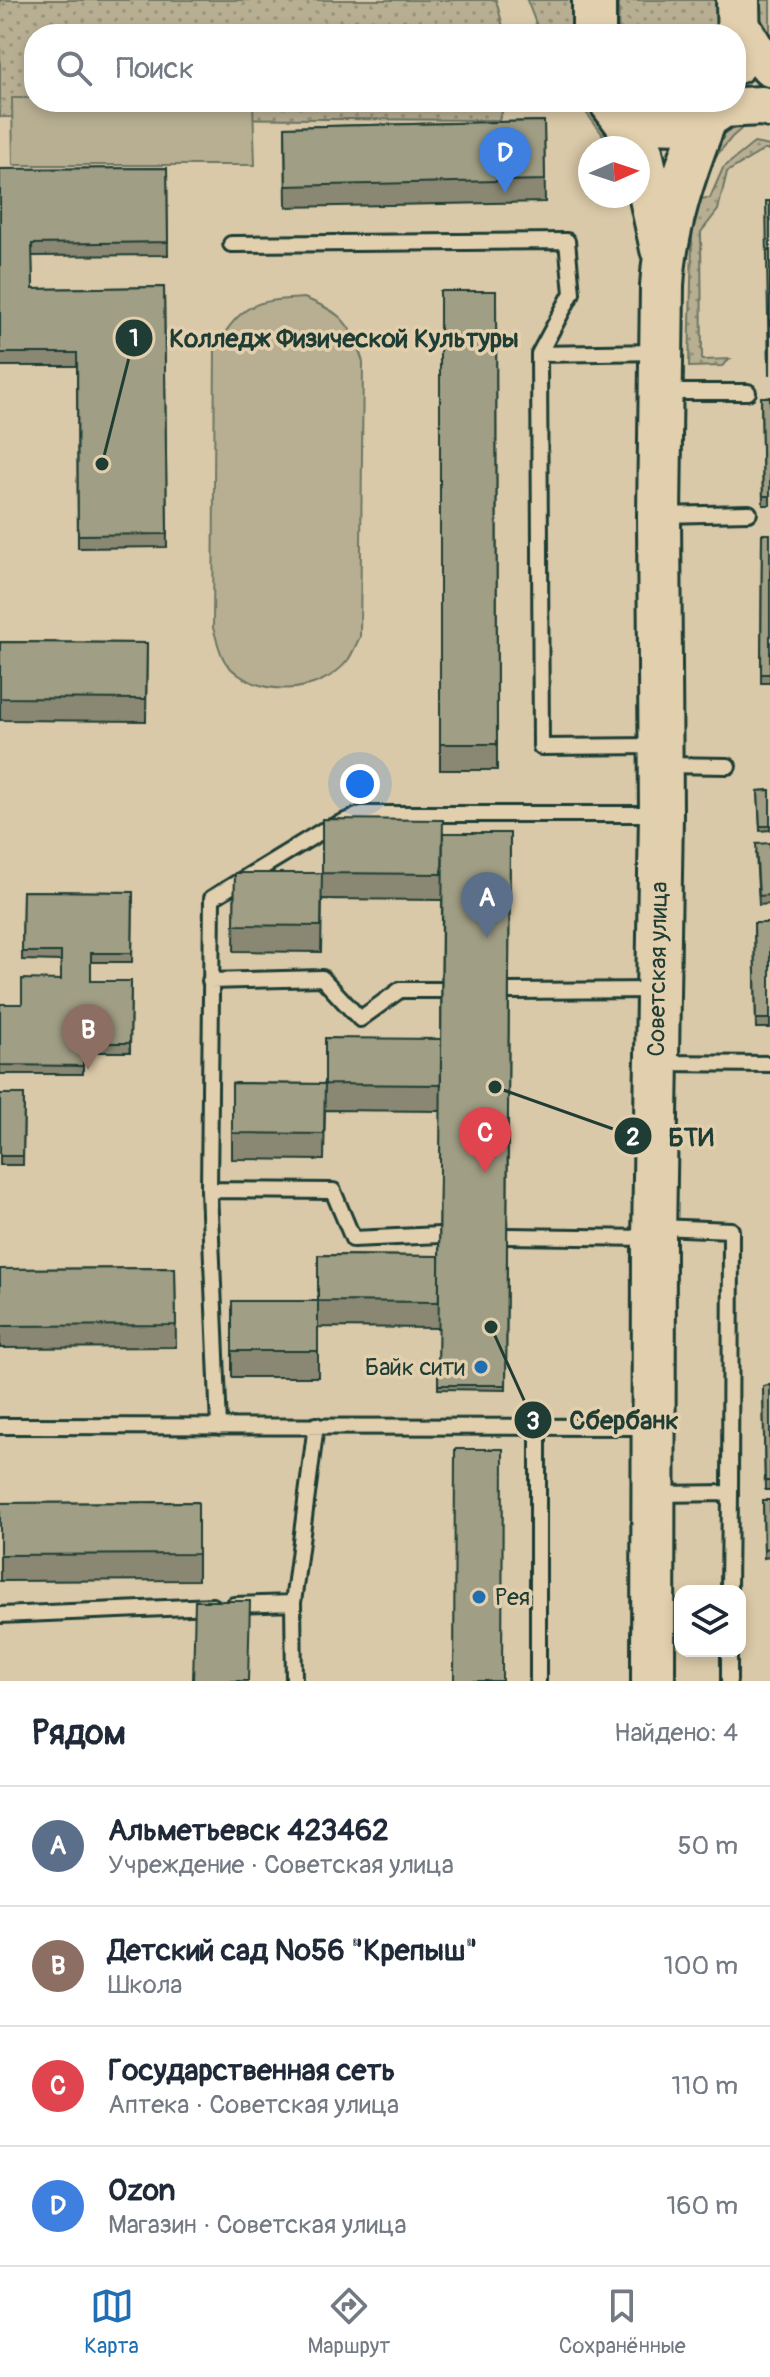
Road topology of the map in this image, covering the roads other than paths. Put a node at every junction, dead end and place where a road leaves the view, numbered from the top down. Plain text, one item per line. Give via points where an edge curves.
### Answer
1 (746, 39) edge
2 (770, 67) edge
3 (746, 107) edge
4 (770, 108) edge
5 (619, 112) edge
6 (626, 112) edge
7 (710, 112) edge
8 (715, 112) edge
9 (231, 244) dead end
10 (664, 258) junction
11 (539, 354) junction
12 (660, 372) junction
13 (748, 392) dead end
14 (749, 513) dead end
15 (659, 516) junction
16 (661, 755) junction
17 (728, 766) dead end
18 (661, 814) junction
19 (210, 981) junction
20 (442, 990) edge
21 (657, 990) junction
22 (509, 991) edge
23 (657, 1063) junction
24 (770, 1064) edge
25 (209, 1190) junction
26 (654, 1232) junction
27 (440, 1235) edge
28 (507, 1236) edge
29 (316, 1425) junction
30 (0, 1426) edge
31 (538, 1426) junction
32 (219, 1427) junction
33 (653, 1427) junction
34 (730, 1493) junction
35 (653, 1494) junction
36 (729, 1585) edge
37 (293, 1603) junction
38 (0, 1615) edge
39 (729, 1657) edge
40 (294, 1681) edge
41 (538, 1681) edge
42 (653, 1681) edge
43 (729, 1681) edge

1 - 2 street
3 - 4 street
5 - 10 main road via 638,138
6 - 7 main road via 690,121
8 - 10 main road via 689,161
9 - 11 lane via 567,241 572,293
10 - 12 main road, Советская улица
11 - 12 lane
11 - 16 lane via 541,747
12 - 13 lane
12 - 15 main road, Советская улица
14 - 15 lane
15 - 16 main road, Советская улица
16 - 17 lane
16 - 18 main road, Советская улица
18 - 19 lane via 362,814 322,831 212,898
18 - 21 main road, Советская улица
19 - 20 lane via 322,978 360,1019 400,990
19 - 25 lane
21 - 22 lane
21 - 23 main road, Советская улица
23 - 24 lane
23 - 26 main road, Советская улица
25 - 27 lane via 333,1191 353,1239
25 - 32 lane
26 - 28 lane
26 - 33 main road, Советская улица
26 - 34 lane via 731,1230
29 - 31 lane
29 - 32 lane
29 - 37 lane
30 - 32 lane
31 - 33 lane
31 - 41 lane
33 - 35 main road, Советская улица
34 - 35 lane
34 - 36 lane
35 - 42 main road, Советская улица
37 - 38 lane
37 - 40 lane
39 - 43 lane

